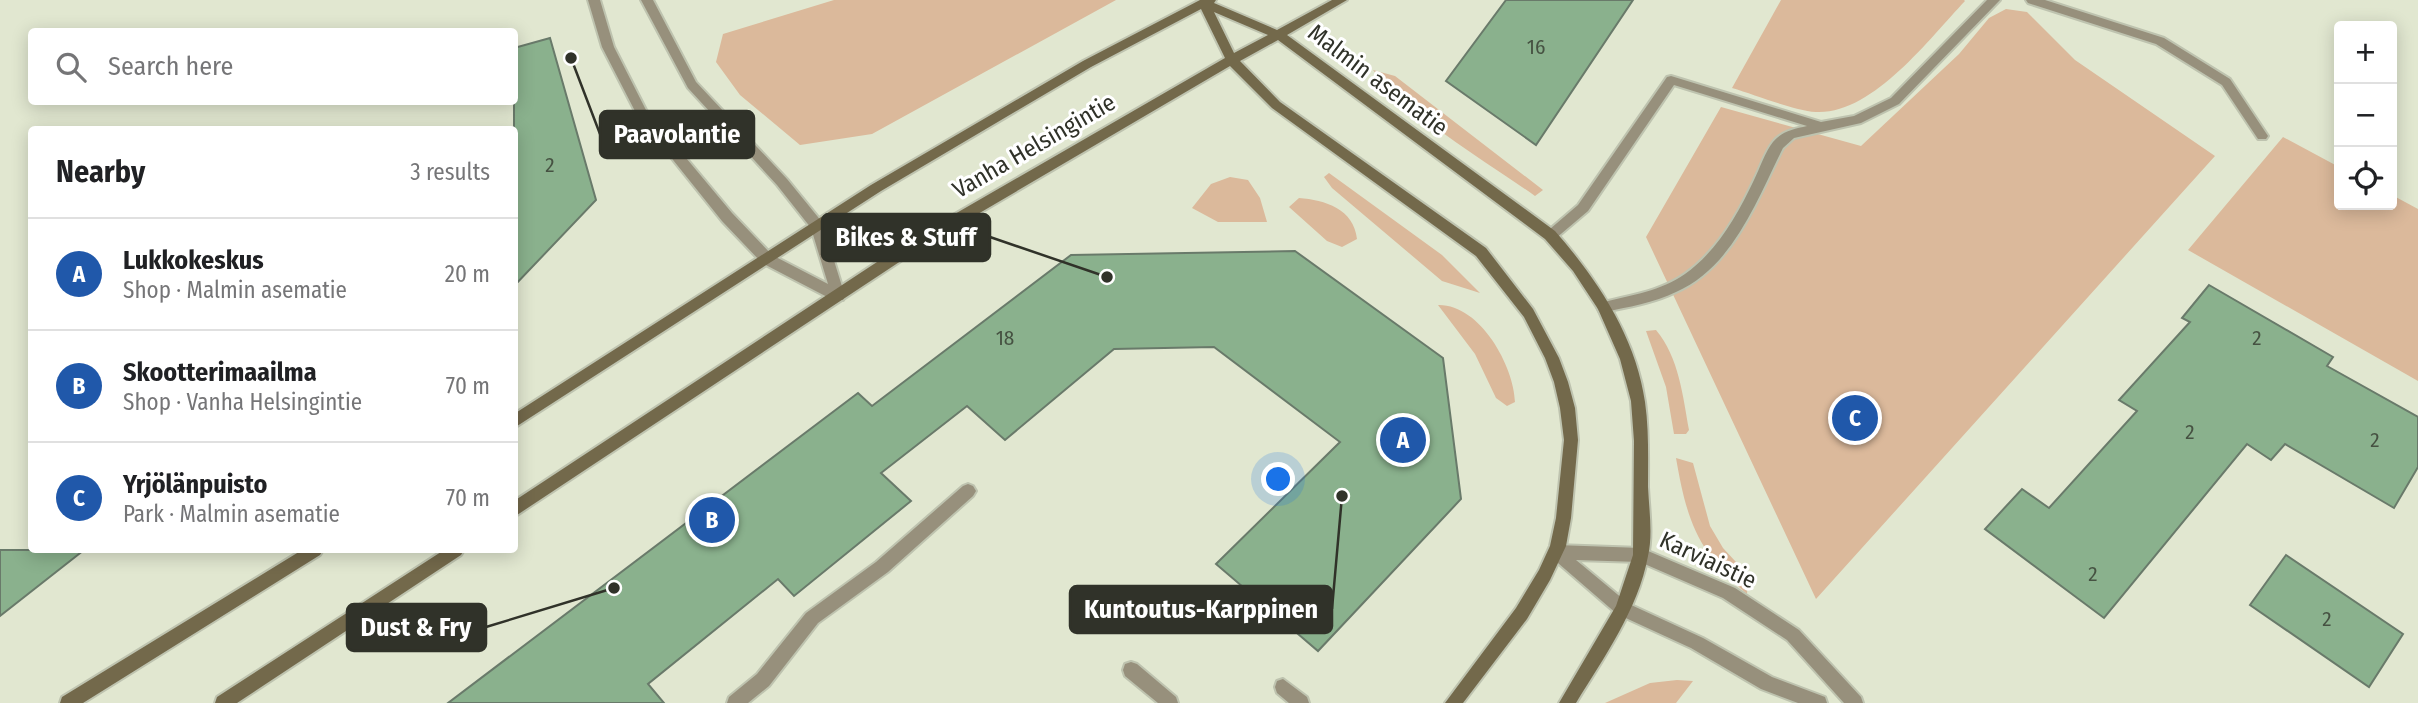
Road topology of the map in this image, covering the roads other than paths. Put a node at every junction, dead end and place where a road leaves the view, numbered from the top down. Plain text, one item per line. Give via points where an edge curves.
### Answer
1 (594, 0) edge
2 (648, 0) edge
3 (1341, 0) edge
4 (1994, 0) edge
5 (2032, 0) edge
6 (1207, 1) edge
7 (1279, 35) junction
8 (1232, 60) junction
9 (1821, 126) junction
10 (2262, 136) dead end
11 (817, 226) junction
12 (1550, 235) junction
13 (767, 259) junction
14 (838, 296) junction
15 (1604, 307) junction
16 (518, 419) edge
17 (968, 491) dead end
18 (518, 507) edge
19 (1556, 552) junction
20 (310, 553) edge
21 (451, 553) edge
22 (1641, 555) junction
23 (1623, 609) junction
24 (1131, 670) dead end
25 (1283, 687) dead end
26 (68, 703) edge
27 (223, 703) edge
28 (735, 703) edge
29 (1170, 703) edge
30 (1301, 703) edge
31 (1453, 703) edge
32 (1567, 703) edge
33 (1819, 703) edge
34 (1855, 703) edge

1 - 13 street via 608,47 642,112
2 - 11 street via 692,85
3 - 7 main road, Vanha Helsingintie
4 - 9 street via 1895,101 1857,120
5 - 10 street via 2160,41 2227,82
6 - 7 main road, Malmin asematie
6 - 8 main road
6 - 11 main road, Vanha Helsingintie via 1087,64
7 - 8 main road, Vanha Helsingintie
7 - 12 main road, Malmin asematie
8 - 14 main road, Vanha Helsingintie via 920,241
8 - 19 main road via 1276,105 1481,252 1527,309 1547,343 1571,434
9 - 12 street via 1671,80 1583,208
9 - 15 street via 1790,135 1778,145 1724,246 1690,279 1658,294
11 - 13 main road, Vanha Helsingintie
11 - 14 street
12 - 15 main road, Malmin asematie
13 - 14 street
13 - 16 main road, Vanha Helsingintie
14 - 18 main road, Vanha Helsingintie
15 - 22 main road, Malmin asematie via 1627,359 1638,401
17 - 28 street via 882,567 812,618 763,680
19 - 22 street, Karviaistie
19 - 23 street
19 - 31 main road via 1523,614
20 - 26 main road
21 - 27 main road
22 - 23 main road, Malmin asematie
22 - 34 street, Karviaistie via 1729,593 1793,635
23 - 32 main road, Malmin asematie
23 - 33 street via 1697,643 1767,683
24 - 29 street
25 - 30 street

